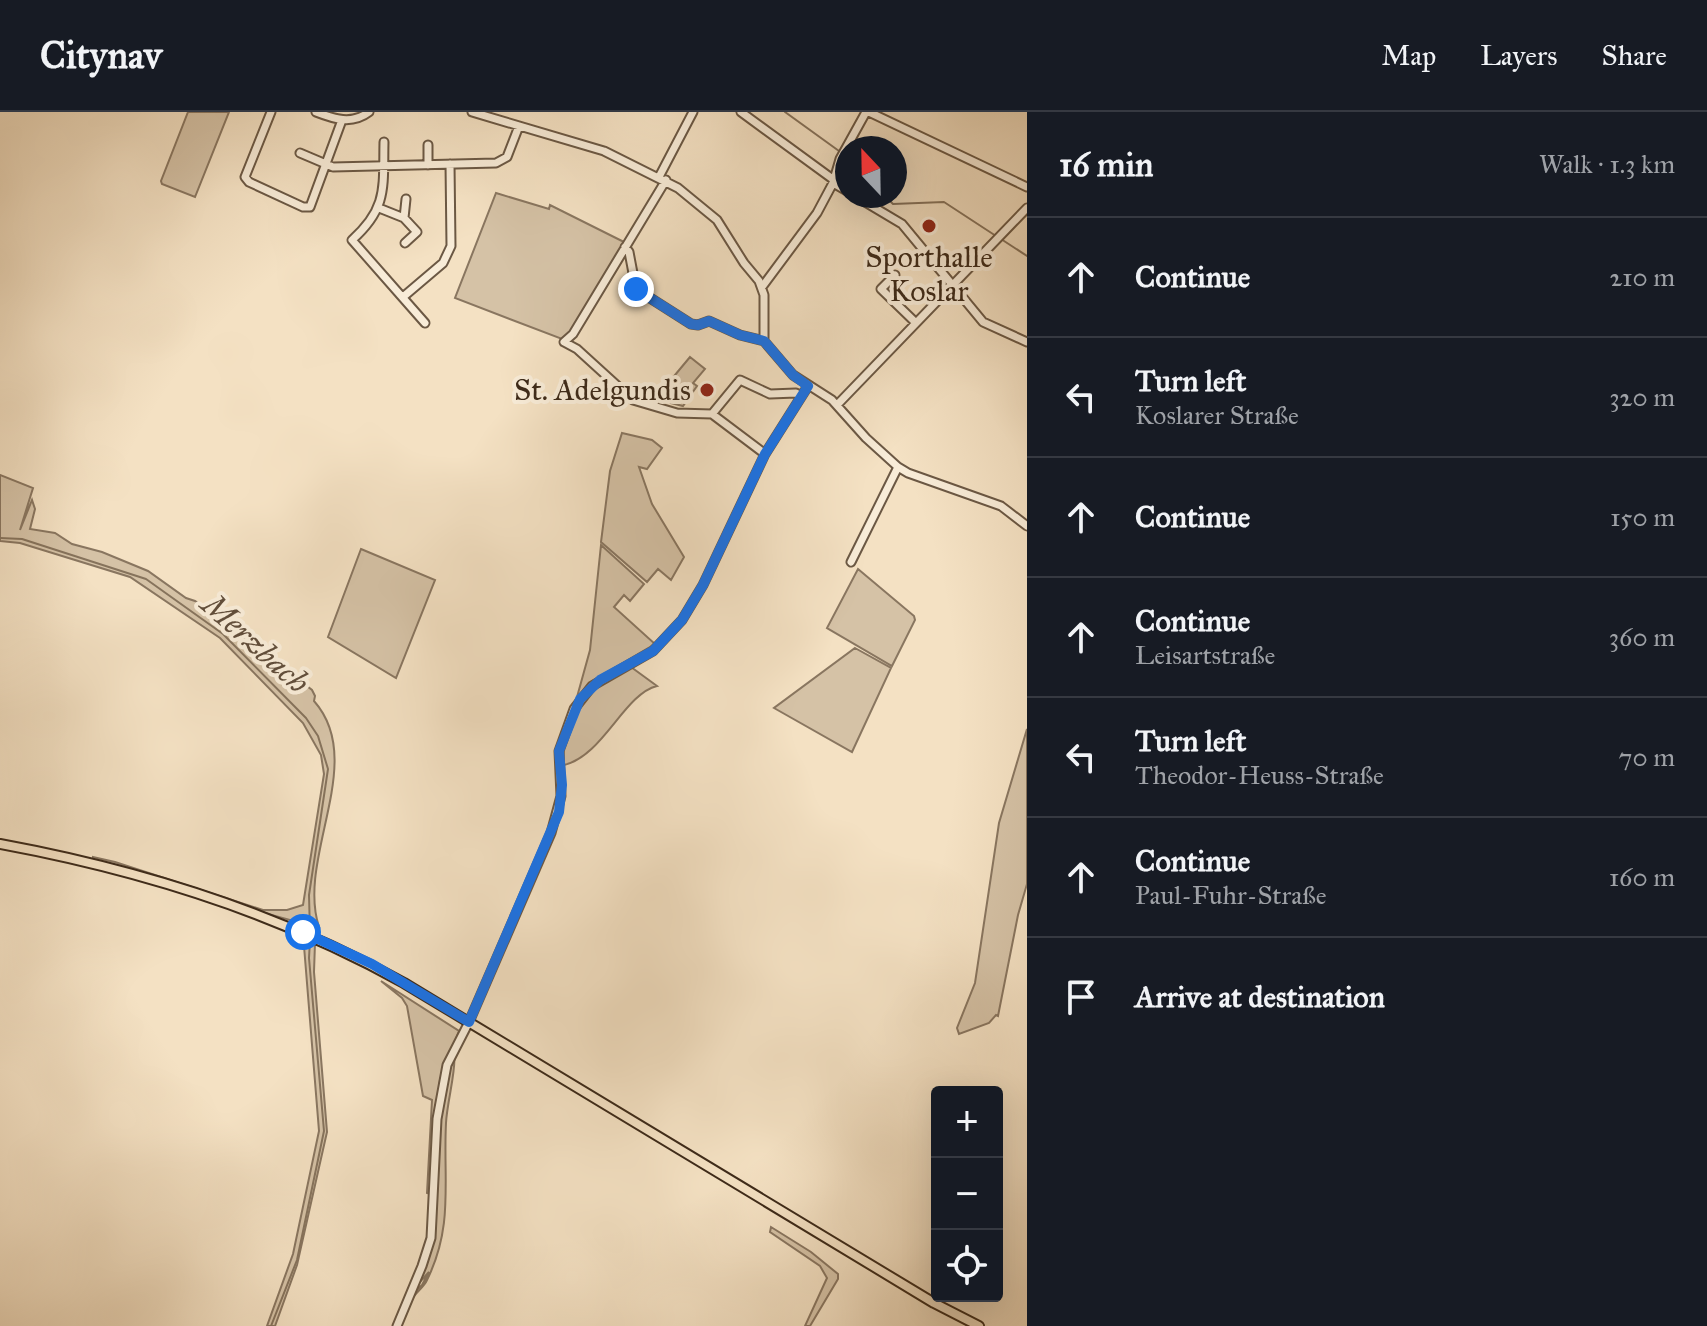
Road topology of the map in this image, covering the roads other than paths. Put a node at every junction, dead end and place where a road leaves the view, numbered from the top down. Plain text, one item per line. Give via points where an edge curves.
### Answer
1 (271, 112) edge
2 (316, 112) edge
3 (369, 112) edge
4 (472, 112) edge
5 (693, 112) edge
6 (741, 112) edge
7 (868, 112) edge
8 (342, 120) junction
9 (519, 126) junction
10 (384, 142) dead end
11 (428, 145) dead end
12 (300, 153) dead end
13 (450, 164) junction
14 (325, 165) junction
15 (428, 165) junction
16 (384, 166) junction
17 (662, 178) junction
18 (834, 182) junction
19 (1027, 187) edge
20 (406, 199) dead end
21 (379, 208) junction
22 (875, 208) edge
23 (1027, 208) edge
24 (404, 218) junction
25 (405, 243) dead end
26 (625, 247) junction
27 (895, 275) dead end
28 (953, 283) junction
29 (762, 287) junction
30 (881, 289) junction
31 (874, 296) dead end
32 (403, 297) junction
33 (915, 322) junction
34 (425, 323) dead end
35 (764, 341) junction
36 (1027, 342) edge
37 (808, 386) junction
38 (801, 396) junction
39 (837, 405) junction
40 (712, 414) junction
41 (765, 454) junction
42 (898, 467) junction
43 (1027, 526) edge
44 (851, 562) dead end
45 (0, 844) edge
46 (469, 1022) junction
47 (397, 1326) edge
48 (979, 1326) edge

1 - 14 street via 246,171 249,182 310,207
2 - 8 street
3 - 8 street
4 - 9 street
5 - 17 street
6 - 18 street
7 - 18 street via 840,159
7 - 19 street
8 - 14 street
9 - 13 street via 504,160
9 - 17 street via 604,151
10 - 16 street
11 - 15 street
12 - 14 street
13 - 15 street
13 - 32 street via 451,246 443,263
14 - 16 street
15 - 16 street
16 - 21 street
17 - 26 street
17 - 29 street via 717,220
18 - 29 street
20 - 24 street
21 - 24 street
21 - 32 street via 352,240
22 - 28 street via 902,224
23 - 28 street
24 - 25 street via 417,232
26 - 35 street via 636,289 691,324 709,321
26 - 40 street via 564,342 633,400 677,413
27 - 30 street
28 - 33 street
28 - 36 street via 983,322
29 - 35 street
30 - 31 street
30 - 33 street
32 - 34 street
33 - 39 street
35 - 37 street
37 - 38 street
37 - 39 street
38 - 40 street via 770,394 740,380
38 - 41 street
39 - 42 street
40 - 41 street
41 - 46 street via 693,604 663,642 600,680 574,709 559,751 559,812
42 - 43 street via 1001,506
42 - 44 street
45 - 46 main road via 113,867 259,915 383,970
46 - 47 street via 443,1080 428,1250
46 - 48 main road

